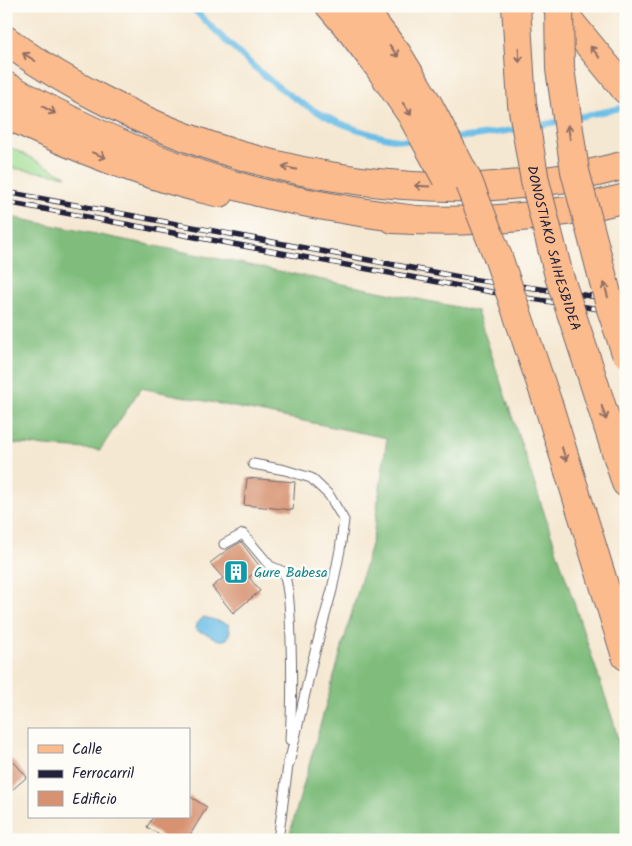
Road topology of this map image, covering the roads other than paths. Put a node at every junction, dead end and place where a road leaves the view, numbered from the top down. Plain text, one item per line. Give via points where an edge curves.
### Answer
1 (330, 6) edge
2 (516, 6) edge
3 (558, 6) edge
4 (358, 15) edge
5 (6, 40) edge
6 (6, 86) edge
7 (626, 90) edge
8 (6, 114) edge
9 (626, 165) edge
10 (626, 198) edge
11 (416, 220) junction
12 (626, 353) edge
13 (253, 464) dead end
14 (626, 483) edge
15 (224, 544) dead end
16 (626, 656) edge
17 (289, 764) junction
18 (278, 840) edge

1 - 4 main road
2 -> 14 main road, DONOSTIAKO SAIHESBIDEA, bridge via 522,104 535,181 559,276
7 -> 3 main road
12 -> 3 main road, bridge via 611,309 575,171 560,69
4 -> 16 main road, bridge via 378,66 411,114 452,189 549,407
9 -> 5 main road via 563,179 465,188 337,177 284,167 229,152 120,109 70,83
6 -> 11 main road via 110,140 208,177 310,204
8 -> 11 main road via 103,157 204,190 309,211
10 - 11 main road via 568,211 469,221
13 - 17 lane via 311,478 329,495 344,520 332,590
15 - 17 lane via 243,534 270,566 284,572 289,591 293,697
17 - 18 lane

